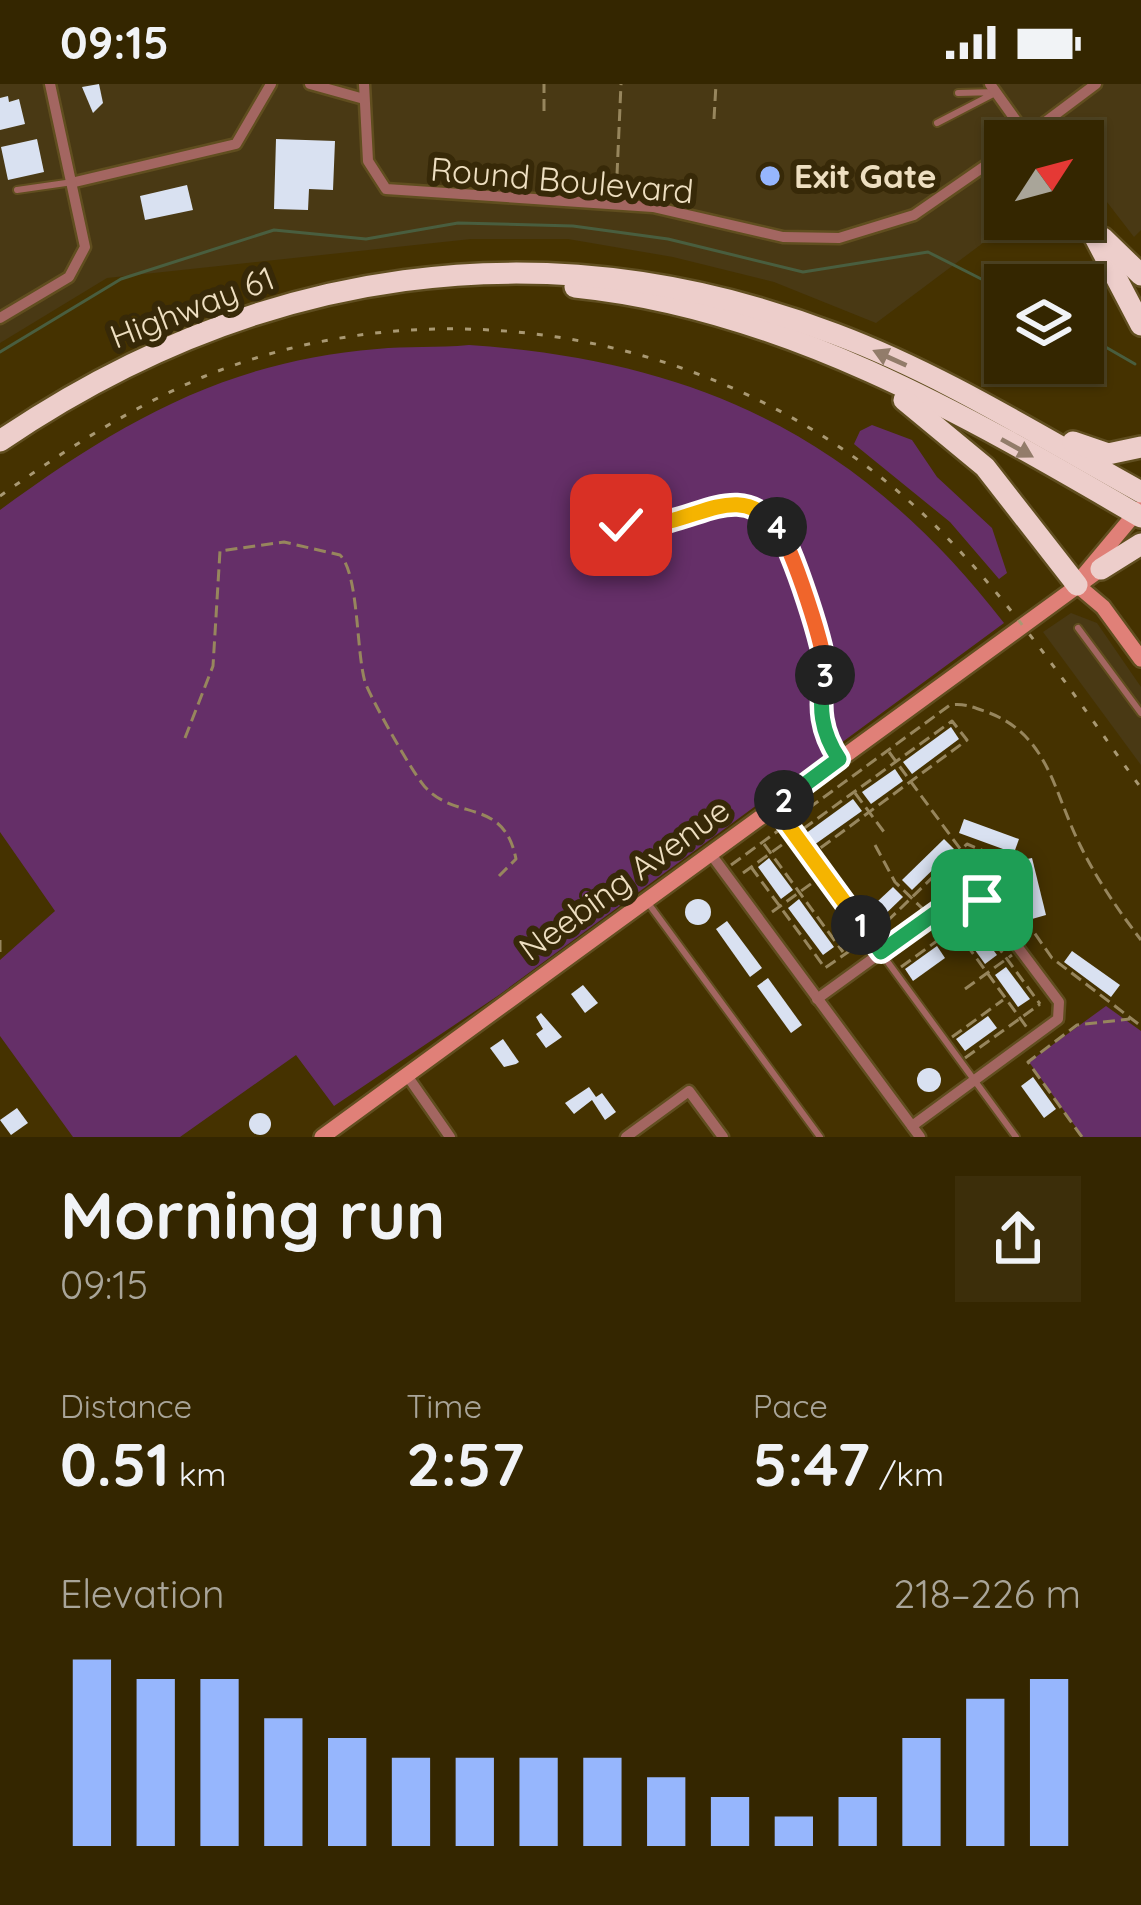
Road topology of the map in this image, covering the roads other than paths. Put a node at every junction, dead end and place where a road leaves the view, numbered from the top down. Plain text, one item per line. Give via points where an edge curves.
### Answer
1 (50, 84) edge
2 (271, 84) edge
3 (310, 84) edge
4 (364, 84) edge
5 (1096, 84) edge
6 (993, 88) edge
7 (958, 93) dead end
8 (364, 98) junction
9 (1014, 120) edge
10 (1050, 120) edge
11 (937, 123) dead end
12 (984, 167) edge
13 (75, 182) junction
14 (17, 190) dead end
15 (1104, 238) edge
16 (1096, 240) edge
17 (1099, 240) edge
18 (1102, 240) edge
19 (1141, 275) edge
20 (425, 279) junction
21 (1141, 290) edge
22 (1141, 302) edge
23 (0, 318) edge
24 (1141, 325) edge
25 (838, 357) junction
26 (958, 390) junction
27 (0, 441) edge
28 (1141, 447) edge
29 (1140, 512) edge
30 (1141, 544) edge
31 (1101, 569) junction
32 (1077, 585) junction
33 (1078, 628) dead end
34 (1141, 659) edge
35 (1141, 713) edge
36 (774, 806) junction
37 (710, 853) junction
38 (646, 899) junction
39 (881, 952) junction
40 (817, 999) junction
41 (406, 1074) junction
42 (974, 1080) junction
43 (347, 1130) edge
44 (916, 1132) edge
45 (322, 1137) edge
46 (450, 1137) edge
47 (626, 1137) edge
48 (723, 1137) edge
49 (820, 1137) edge
50 (1016, 1137) edge

1 - 13 street
2 - 13 street via 236,144
3 - 8 street
4 - 8 street, Round Boulevard
5 - 10 street
6 - 7 lane
6 - 9 street
6 - 11 lane
8 - 12 street, Round Boulevard via 368,161 378,182 396,193 653,207 803,238 855,235 914,215
13 - 14 lane
13 - 23 street via 80,263
15 - 19 highway
16 - 24 highway
17 - 22 street
18 - 21 street
20 - 25 highway via 640,295
26 -> 20 highway via 839,335 689,288 516,269
20 - 27 highway, Highway 61 via 306,299 172,342
25 -> 29 highway
25 - 32 highway via 985,466
26 - 28 highway via 1090,449 1118,454
26 - 29 highway
29 - 31 main road, Neebing Avenue
29 - 32 main road, Neebing Avenue
30 - 31 highway
31 - 32 main road, Neebing Avenue
32 - 34 main road
32 - 36 main road, Neebing Avenue
33 - 35 lane
36 - 37 main road, Neebing Avenue
36 - 39 lane
37 - 38 main road, Neebing Avenue
37 - 40 street
38 - 41 main road, Neebing Avenue
38 - 49 lane
39 - 40 street
39 - 42 lane
39 - 42 street via 966,891 982,900 1059,1002 1058,1019
40 - 44 street
41 - 43 main road, Neebing Avenue
41 - 46 street
42 - 44 street
42 - 50 lane
43 - 45 main road, Neebing Avenue
47 - 48 street via 689,1091

